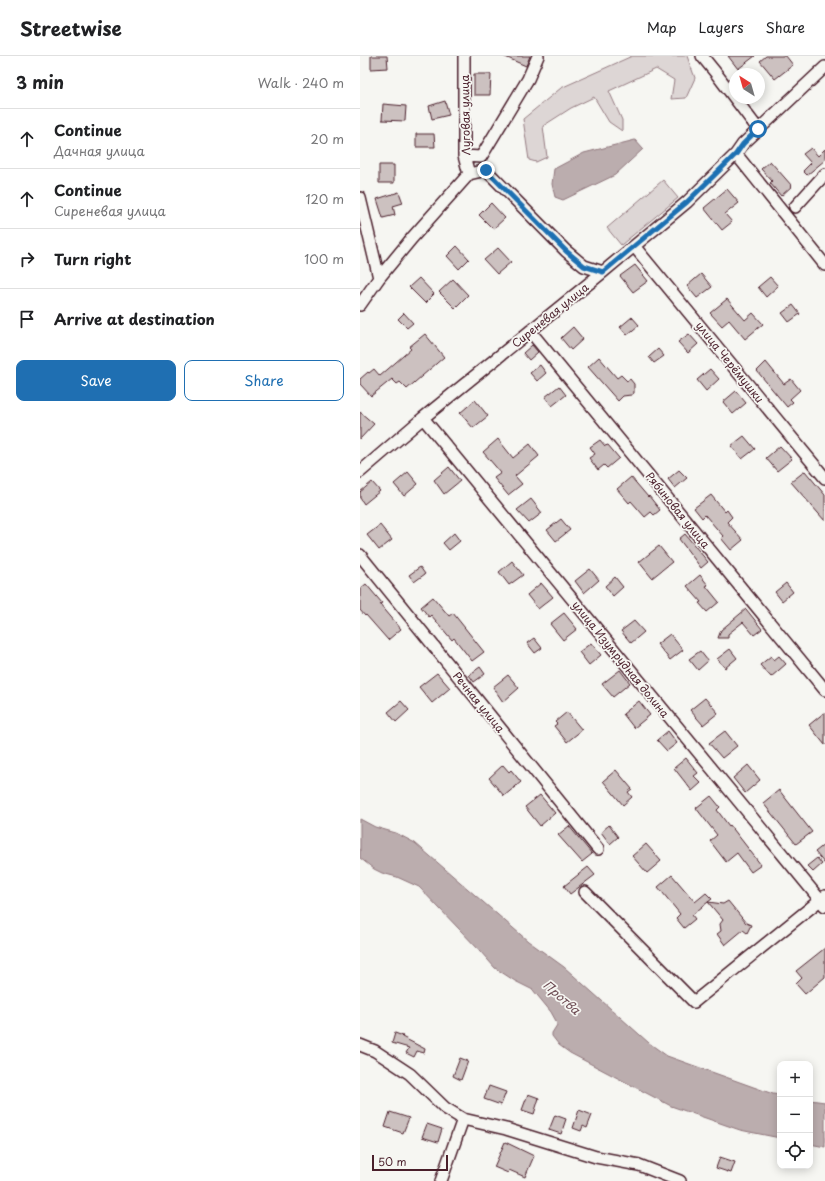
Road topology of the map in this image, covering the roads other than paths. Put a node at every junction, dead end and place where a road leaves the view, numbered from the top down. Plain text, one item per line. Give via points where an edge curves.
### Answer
1 (464, 56) edge
2 (538, 56) edge
3 (702, 56) edge
4 (825, 67) edge
5 (758, 129) junction
6 (736, 154) junction
7 (464, 156) junction
8 (469, 174) junction
9 (825, 174) edge
10 (360, 198) edge
11 (795, 207) dead end
12 (634, 246) junction
13 (825, 265) edge
14 (603, 272) junction
15 (379, 278) junction
16 (360, 305) edge
17 (530, 331) junction
18 (423, 418) junction
19 (360, 472) edge
20 (825, 478) edge
21 (360, 555) edge
22 (825, 690) edge
23 (598, 849) dead end
24 (585, 892) dead end
25 (823, 901) edge
26 (360, 1045) edge
27 (463, 1119) junction
28 (440, 1181) edge
29 (680, 1181) edge

1 - 7 street, Луговая улица
2 - 7 street via 528,79 481,156
3 - 5 street
4 - 5 street, Сиреневая улица
5 - 6 street, Сиреневая улица
6 - 12 street, Сиреневая улица via 687,202
6 - 13 street
7 - 8 street, Луговая улица
8 - 14 street via 486,170 566,251 584,266
8 - 15 street
9 - 11 street
10 - 15 street
12 - 14 street, Сиреневая улица
12 - 20 street, улица Черёмушки
14 - 17 street, Сиреневая улица
15 - 16 street
17 - 18 street, Сиреневая улица
17 - 22 street, Рябиновая улица
18 - 19 street, Сиреневая улица
18 - 25 street, улица Изумрудная долина
21 - 23 street, Речная улица
24 - 25 street via 694,1002
26 - 27 street via 375,1051 410,1074 445,1108
27 - 28 street
27 - 29 street via 506,1128 596,1157 639,1165

